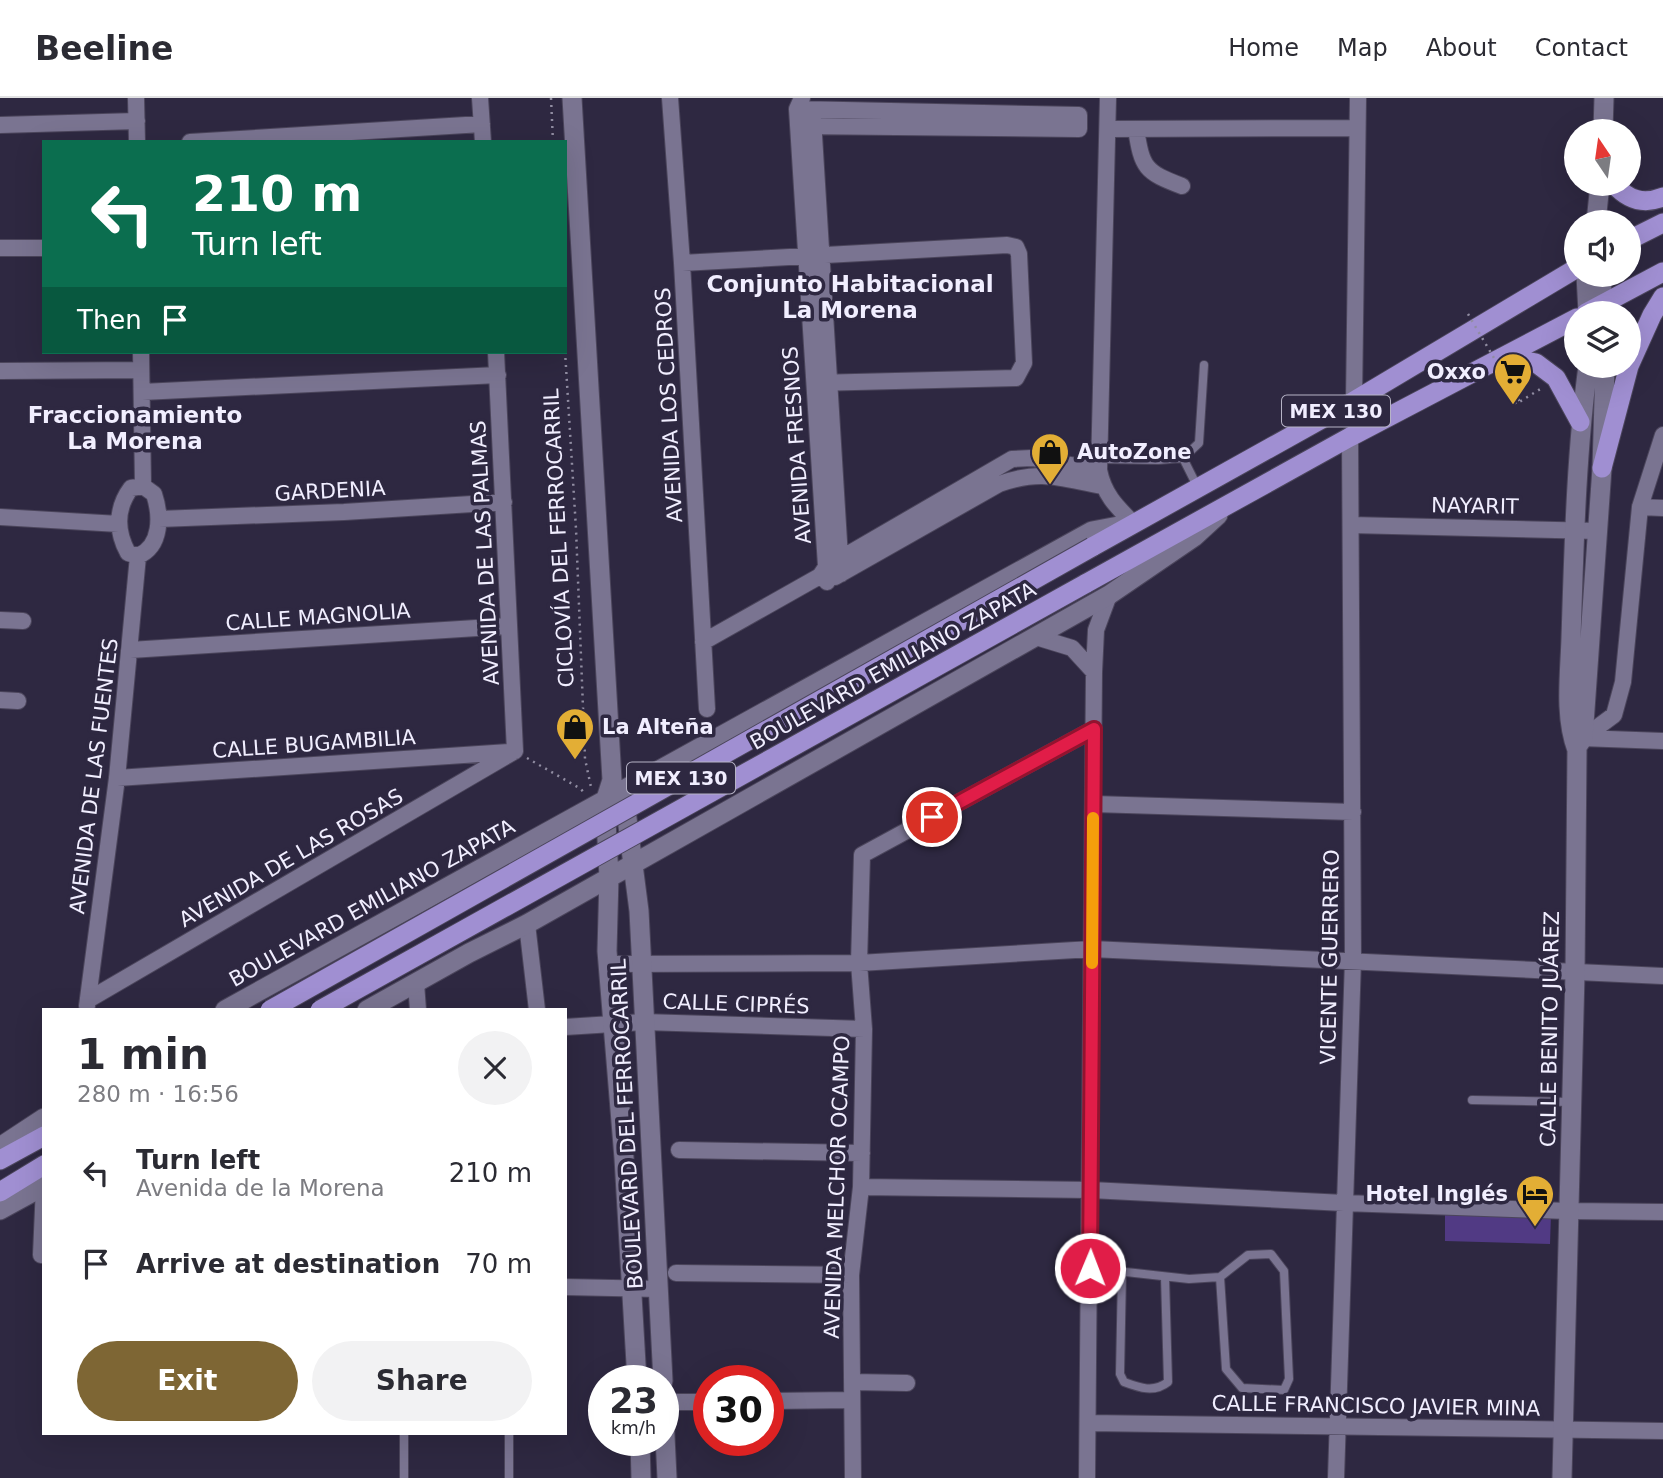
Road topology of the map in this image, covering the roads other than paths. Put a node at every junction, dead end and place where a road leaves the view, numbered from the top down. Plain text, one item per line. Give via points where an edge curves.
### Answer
1 (136, 98) edge
2 (481, 98) edge
3 (572, 98) edge
4 (670, 98) edge
5 (1108, 98) edge
6 (1358, 98) edge
7 (1604, 98) edge
8 (804, 104) edge
9 (1603, 119) edge
10 (137, 121) junction
11 (482, 124) junction
12 (0, 125) edge
13 (806, 127) junction
14 (1357, 128) junction
15 (1108, 129) junction
16 (1136, 129) junction
17 (137, 140) edge
18 (222, 140) edge
19 (483, 140) edge
20 (1182, 186) dead end
21 (1628, 196) edge
22 (1663, 197) edge
23 (1663, 223) edge
24 (1641, 234) edge
25 (0, 248) edge
26 (42, 248) edge
27 (814, 256) junction
28 (682, 263) junction
29 (1663, 272) edge
30 (1564, 276) edge
31 (1663, 297) edge
32 (1611, 301) edge
33 (1564, 328) edge
34 (1641, 339) edge
35 (141, 354) edge
36 (496, 354) edge
37 (1204, 365) dead end
38 (1500, 365) junction
39 (141, 370) junction
40 (0, 371) edge
41 (498, 375) junction
42 (1586, 378) edge
43 (1605, 378) edge
44 (1626, 378) edge
45 (822, 382) junction
46 (142, 392) junction
47 (1354, 401) junction
48 (1580, 422) junction
49 (1663, 435) edge
50 (1350, 437) junction
51 (1183, 458) junction
52 (1602, 468) junction
53 (1101, 472) junction
54 (143, 486) junction
55 (1198, 488) junction
56 (504, 502) junction
57 (1232, 503) junction
58 (1640, 507) junction
59 (1663, 508) edge
60 (0, 517) edge
61 (159, 519) junction
62 (118, 524) junction
63 (1134, 524) junction
64 (1351, 525) junction
65 (1574, 529) junction
66 (1598, 531) junction
67 (138, 556) junction
68 (831, 571) junction
69 (1109, 596) junction
70 (0, 620) edge
71 (23, 621) dead end
72 (509, 626) junction
73 (1036, 637) junction
74 (703, 642) junction
75 (130, 650) junction
76 (1094, 672) junction
77 (0, 700) edge
78 (18, 701) dead end
79 (707, 709) dead end
80 (1094, 729) junction
81 (1663, 741) edge
82 (1577, 742) junction
83 (515, 751) junction
84 (117, 778) junction
85 (617, 785) junction
86 (600, 804) junction
87 (1094, 804) junction
88 (1353, 812) junction
89 (633, 864) junction
90 (609, 877) junction
91 (527, 924) junction
92 (1092, 949) junction
93 (1353, 961) junction
94 (640, 963) junction
95 (859, 963) junction
96 (608, 964) junction
97 (1575, 974) junction
98 (1663, 976) edge
99 (416, 983) junction
100 (91, 1006) edge
101 (229, 1008) edge
102 (274, 1008) edge
103 (324, 1008) edge
104 (371, 1008) edge
105 (418, 1008) edge
106 (537, 1008) edge
107 (643, 1021) junction
108 (613, 1024) junction
109 (567, 1027) edge
110 (864, 1029) junction
111 (1472, 1100) dead end
112 (1571, 1102) junction
113 (42, 1119) edge
114 (42, 1137) edge
115 (0, 1147) edge
116 (679, 1150) dead end
117 (862, 1153) junction
118 (0, 1160) edge
119 (42, 1166) edge
120 (42, 1187) edge
121 (861, 1187) junction
122 (1091, 1190) junction
123 (0, 1192) edge
124 (1344, 1203) junction
125 (0, 1210) edge
126 (1568, 1211) junction
127 (1663, 1212) edge
128 (42, 1232) edge
129 (42, 1255) edge
130 (1090, 1268) junction
131 (676, 1273) dead end
132 (1122, 1273) junction
133 (851, 1275) junction
134 (1165, 1277) junction
135 (1220, 1277) junction
136 (567, 1287) edge
137 (659, 1289) junction
138 (632, 1290) junction
139 (636, 1365) edge
140 (662, 1365) edge
141 (852, 1382) junction
142 (907, 1383) dead end
143 (852, 1399) junction
144 (784, 1401) edge
145 (1088, 1423) junction
146 (1338, 1427) junction
147 (1563, 1430) junction
148 (1663, 1431) edge
149 (404, 1435) edge
150 (509, 1435) edge
151 (641, 1456) edge
152 (666, 1456) edge
153 (404, 1478) edge
154 (509, 1478) edge
155 (642, 1478) edge
156 (667, 1478) edge
157 (853, 1478) edge
158 (1087, 1478) edge
159 (1336, 1478) edge
160 (1562, 1478) edge

1 - 10 street
2 - 11 street
3 - 85 street, BOULEVARD DEL FERROCARRIL
4 - 28 street, AVENIDA LOS CEDROS
5 - 15 street
6 - 14 street
7 - 9 street
8 - 13 street, AVENIDA FRESNOS
8 - 13 street via 1079,115 1079,129
10 - 12 street
10 - 17 street
11 - 18 street
11 - 19 street
13 - 27 street, AVENIDA FRESNOS
14 - 16 street
14 - 47 street
15 - 16 street
15 - 53 street
16 - 20 street via 1140,156 1155,176
21 - 22 main road via 1650,202
23 - 24 main road
25 - 26 street
27 - 28 street
27 - 45 street, AVENIDA FRESNOS
27 - 45 street via 1007,245 1016,247 1019,254 1024,363 1016,377
28 - 74 street, AVENIDA LOS CEDROS
29 - 32 main road, BOULEVARD EMILIANO ZAPATA / MEX 130
30 - 47 main road, BOULEVARD EMILIANO ZAPATA / MEX 130
31 - 34 main road
33 - 38 main road, BOULEVARD EMILIANO ZAPATA / MEX 130
35 - 39 street
36 - 41 street, AVENIDA DE LAS PALMAS
37 - 51 lane via 1199,443
38 - 48 main road via 1536,363 1557,379
38 - 50 main road, BOULEVARD EMILIANO ZAPATA / MEX 130
39 - 40 street
39 - 46 street
41 - 46 street
41 - 56 street, AVENIDA DE LAS PALMAS
42 - 48 street, CALLE BENITO JUÁREZ
43 - 52 street, CALLE BENITO JUÁREZ
44 - 52 main road
45 - 68 street, AVENIDA FRESNOS
46 - 54 street
47 - 55 main road, BOULEVARD EMILIANO ZAPATA / MEX 130
48 - 65 street, CALLE BENITO JUÁREZ
49 - 58 street
50 - 57 main road, BOULEVARD EMILIANO ZAPATA / MEX 130
50 - 64 street, VICENTE GUERRERO
51 - 53 lane
51 - 55 lane
52 - 66 street, CALLE BENITO JUÁREZ
53 - 63 street via 1110,500
53 - 68 street via 1032,458 1012,459
54 - 61 street via 154,494
54 - 62 street via 131,488 124,498
55 - 63 main road, BOULEVARD EMILIANO ZAPATA / MEX 130
56 - 61 street, GARDENIA
56 - 72 street, AVENIDA DE LAS PALMAS
57 - 69 street, BOULEVARD EMILIANO ZAPATA via 1194,537
57 - 103 main road, BOULEVARD EMILIANO ZAPATA / MEX 130, bridge
58 - 59 street
58 - 82 street via 1623,682 1614,715
60 - 62 street
61 - 67 street via 153,544
62 - 67 street via 128,553
63 - 85 street, BOULEVARD EMILIANO ZAPATA via 1092,531
63 - 102 main road, BOULEVARD EMILIANO ZAPATA / MEX 130, bridge
64 - 65 street, NAYARIT
64 - 88 street, VICENTE GUERRERO
65 - 66 street, NAYARIT
65 - 82 street, CALLE BENITO JUÁREZ via 1570,695
66 - 82 street, CALLE BENITO JUÁREZ
67 - 75 street, AVENIDA DE LAS FUENTES
68 - 74 street
69 - 73 street, BOULEVARD EMILIANO ZAPATA
69 - 76 street via 1096,630
70 - 71 street
72 - 75 street, CALLE MAGNOLIA
72 - 83 street, AVENIDA DE LAS PALMAS
73 - 76 street via 1072,648
73 - 89 street, BOULEVARD EMILIANO ZAPATA
74 - 79 street, AVENIDA LOS CEDROS
75 - 84 street, AVENIDA DE LAS FUENTES
76 - 80 street
77 - 78 street
80 - 87 street
80 - 95 street, AVENIDA MELCHOR OCAMPO via 862,855
81 - 82 street
82 - 97 street, CALLE BENITO JUÁREZ
83 - 84 street, CALLE BUGAMBILIA
83 - 100 street, AVENIDA DE LAS ROSAS
84 - 100 street, AVENIDA DE LAS FUENTES
85 - 86 street
85 - 89 street, BOULEVARD DEL FERROCARRIL
86 - 90 street, BOULEVARD DEL FERROCARRIL
86 - 101 street, BOULEVARD EMILIANO ZAPATA
87 - 88 street
87 - 92 street
88 - 93 street, VICENTE GUERRERO
89 - 90 street, BOULEVARD EMILIANO ZAPATA
89 - 94 street, BOULEVARD DEL FERROCARRIL
90 - 91 street, BOULEVARD EMILIANO ZAPATA
90 - 96 street, BOULEVARD DEL FERROCARRIL
91 - 99 street, BOULEVARD EMILIANO ZAPATA
91 - 106 street
92 - 93 street
92 - 95 street
92 - 122 street
93 - 97 street
93 - 124 street, VICENTE GUERRERO
94 - 95 street
94 - 96 street
94 - 107 street, BOULEVARD DEL FERROCARRIL
95 - 110 street, AVENIDA MELCHOR OCAMPO
96 - 108 street, BOULEVARD DEL FERROCARRIL
97 - 98 street
97 - 112 street, CALLE BENITO JUÁREZ
99 - 104 street, BOULEVARD EMILIANO ZAPATA
99 - 105 street
107 - 108 street, CALLE CIPRÉS
107 - 110 street, CALLE CIPRÉS
107 - 137 street, BOULEVARD DEL FERROCARRIL
108 - 109 street, CALLE CIPRÉS
108 - 138 street, BOULEVARD DEL FERROCARRIL
110 - 117 street, AVENIDA MELCHOR OCAMPO
111 - 112 lane
112 - 126 street, CALLE BENITO JUÁREZ
113 - 115 street
114 - 118 main road
116 - 117 street
117 - 121 street, AVENIDA MELCHOR OCAMPO
119 - 123 main road
120 - 125 street
121 - 122 street
121 - 133 street, AVENIDA MELCHOR OCAMPO
122 - 124 street
122 - 130 street
124 - 126 street
124 - 146 street, VICENTE GUERRERO
126 - 127 street
126 - 147 street, CALLE BENITO JUÁREZ
128 - 129 street
130 - 132 lane
130 - 145 street
131 - 133 street
132 - 134 lane
132 - 134 lane via 1120,1374 1124,1382 1144,1389 1160,1389 1168,1382
133 - 141 street, AVENIDA MELCHOR OCAMPO
134 - 135 lane
135 - 135 lane via 1226,1369 1242,1388 1284,1390 1289,1379 1284,1271 1271,1254 1248,1255
136 - 138 street
137 - 138 street
137 - 140 street, BOULEVARD DEL FERROCARRIL
138 - 139 street, BOULEVARD DEL FERROCARRIL
141 - 142 street
141 - 143 street, AVENIDA MELCHOR OCAMPO
143 - 144 street
143 - 157 street, AVENIDA MELCHOR OCAMPO
145 - 146 street, CALLE FRANCISCO JAVIER MINA
145 - 158 street
146 - 147 street, CALLE FRANCISCO JAVIER MINA
146 - 159 street, VICENTE GUERRERO
147 - 148 street, CALLE FRANCISCO JAVIER MINA
147 - 160 street, CALLE BENITO JUÁREZ
149 - 153 lane
150 - 154 lane
151 - 155 street
152 - 156 street

